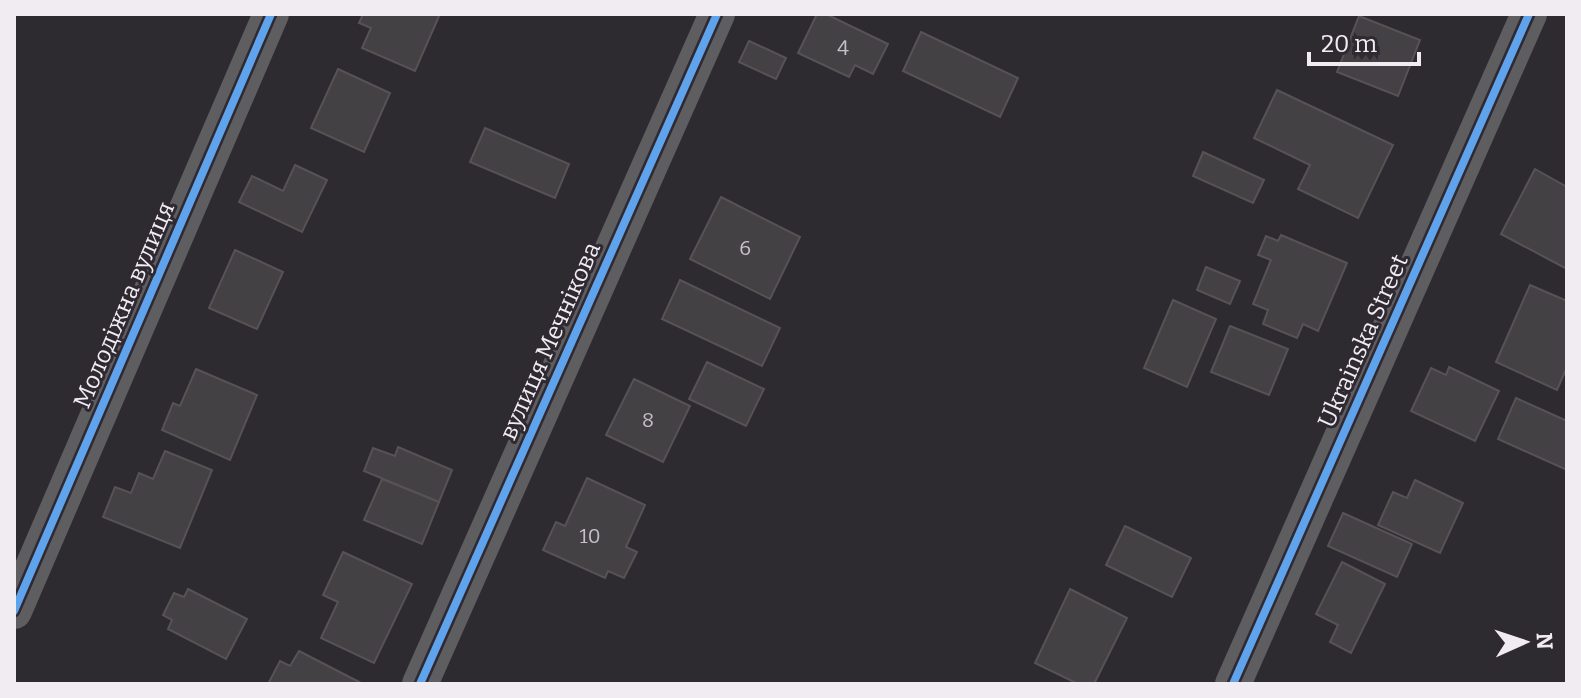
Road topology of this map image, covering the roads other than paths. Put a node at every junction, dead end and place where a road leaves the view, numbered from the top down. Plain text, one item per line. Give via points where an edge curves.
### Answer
1 (271, 14) edge
2 (717, 14) edge
3 (1529, 14) edge
4 (14, 611) edge
5 (420, 684) edge
6 (1233, 684) edge

1 - 4 street, Молодіжна вулиця
2 - 5 street, вулиця Мечнікова
3 - 6 street, Ukrainska Street

